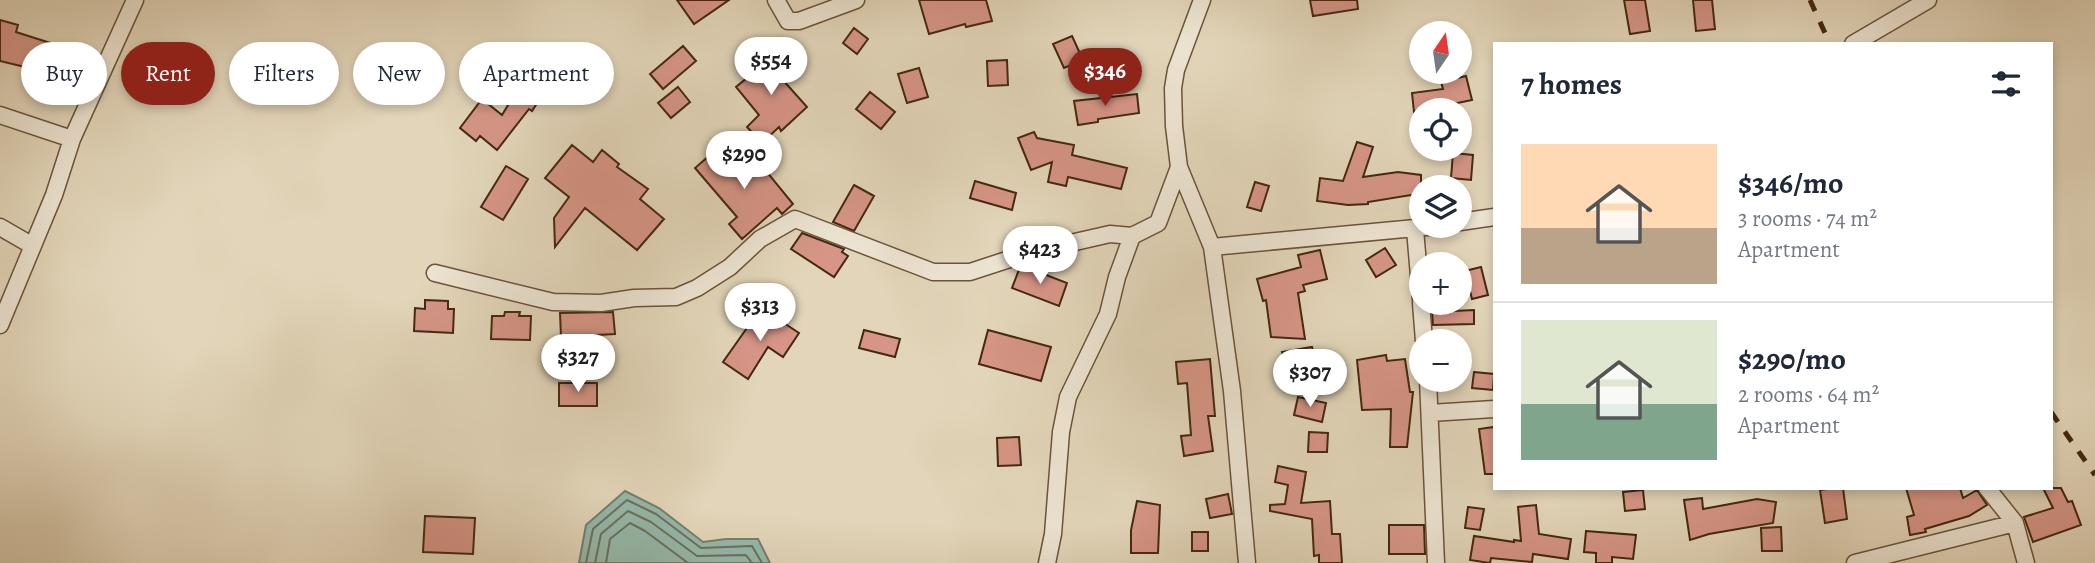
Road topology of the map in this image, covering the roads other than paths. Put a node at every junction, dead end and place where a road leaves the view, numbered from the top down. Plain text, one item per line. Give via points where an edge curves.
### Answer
1 (135, 0) edge
2 (776, 0) edge
3 (856, 0) edge
4 (1201, 0) edge
5 (1928, 0) edge
6 (1856, 42) edge
7 (0, 115) edge
8 (72, 139) junction
9 (1179, 167) junction
10 (1493, 217) edge
11 (1472, 220) edge
12 (0, 227) edge
13 (1409, 230) edge
14 (1132, 236) junction
15 (33, 246) junction
16 (1212, 247) junction
17 (435, 274) dead end
18 (0, 325) edge
19 (1429, 392) edge
20 (1493, 409) edge
21 (1430, 413) junction
22 (1989, 490) edge
23 (2015, 523) junction
24 (1047, 563) edge
25 (1247, 563) edge
26 (1436, 563) edge
27 (1855, 563) edge
28 (2026, 563) edge

1 - 8 street
2 - 3 street via 788,21 799,21
4 - 9 street via 1173,88
5 - 6 street
7 - 8 street
8 - 15 street
9 - 14 street via 1158,223
9 - 16 street
10 - 11 street
12 - 15 street
13 - 16 street
14 - 17 street via 1087,239 970,272 933,272 795,219 760,239 730,267 697,288 676,297 601,303 553,302
14 - 24 street via 1108,314 1068,397
15 - 18 street
16 - 25 street via 1232,391
19 - 21 street
20 - 21 street
21 - 26 street
22 - 23 street
23 - 27 street
23 - 28 street

